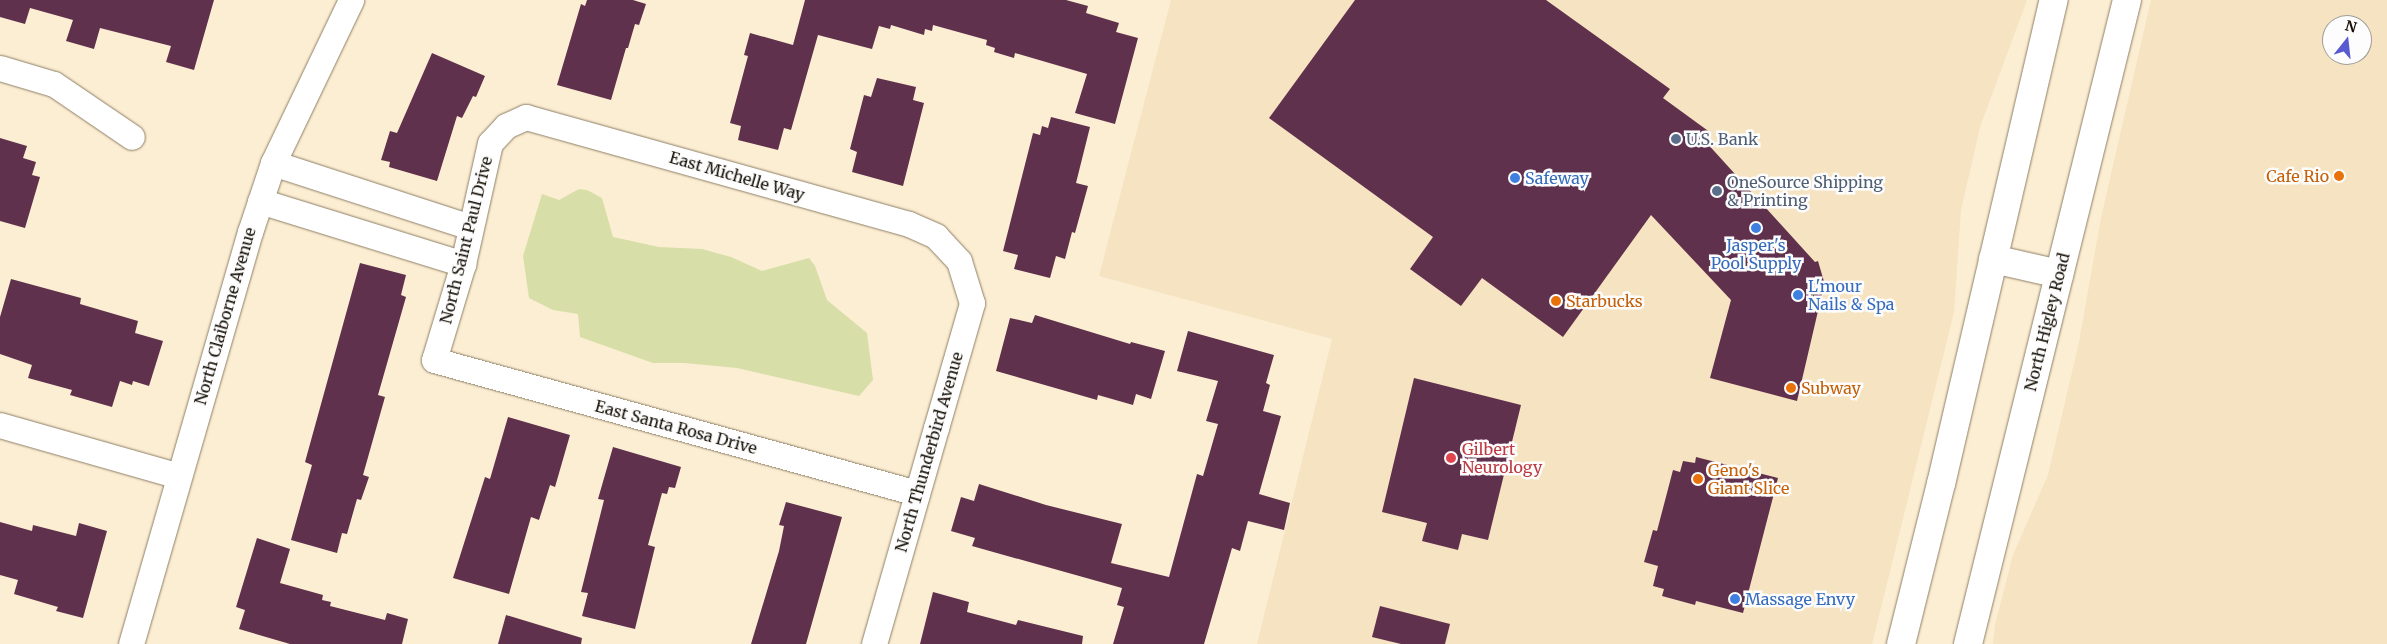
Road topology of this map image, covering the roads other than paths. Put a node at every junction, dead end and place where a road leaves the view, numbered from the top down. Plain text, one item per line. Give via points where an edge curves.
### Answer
1 (351, 0) edge
2 (2054, 0) edge
3 (2127, 0) edge
4 (0, 68) edge
5 (506, 126) joint
6 (132, 137) dead end
7 (272, 163) junction
8 (260, 201) junction
9 (470, 227) junction
10 (1993, 259) junction
11 (959, 261) joint
12 (463, 264) junction
13 (2059, 274) junction
14 (434, 360) joint
15 (0, 425) edge
16 (179, 476) junction
17 (918, 493) junction
18 (131, 644) edge
19 (874, 644) edge
20 (1901, 644) edge
21 (1968, 644) edge

1 - 7 street, North Claiborne Avenue
2 - 10 main road
3 - 13 main road, North Higley Road
4 - 6 street via 54,84
5 - 9 street, North Saint Paul Drive via 490,143
5 - 11 street, East Michelle Way via 526,117 909,224 936,236
7 - 8 street, North Claiborne Avenue
7 - 9 street
8 - 12 street
8 - 16 street, North Claiborne Avenue
9 - 12 street, North Saint Paul Drive
10 - 13 main road
10 - 20 main road
11 - 17 street, North Thunderbird Avenue via 972,303
12 - 14 street, North Saint Paul Drive
13 - 21 main road, North Higley Road
14 - 17 street, East Santa Rosa Drive
15 - 16 street
16 - 18 street, North Claiborne Avenue
17 - 19 street, North Thunderbird Avenue

